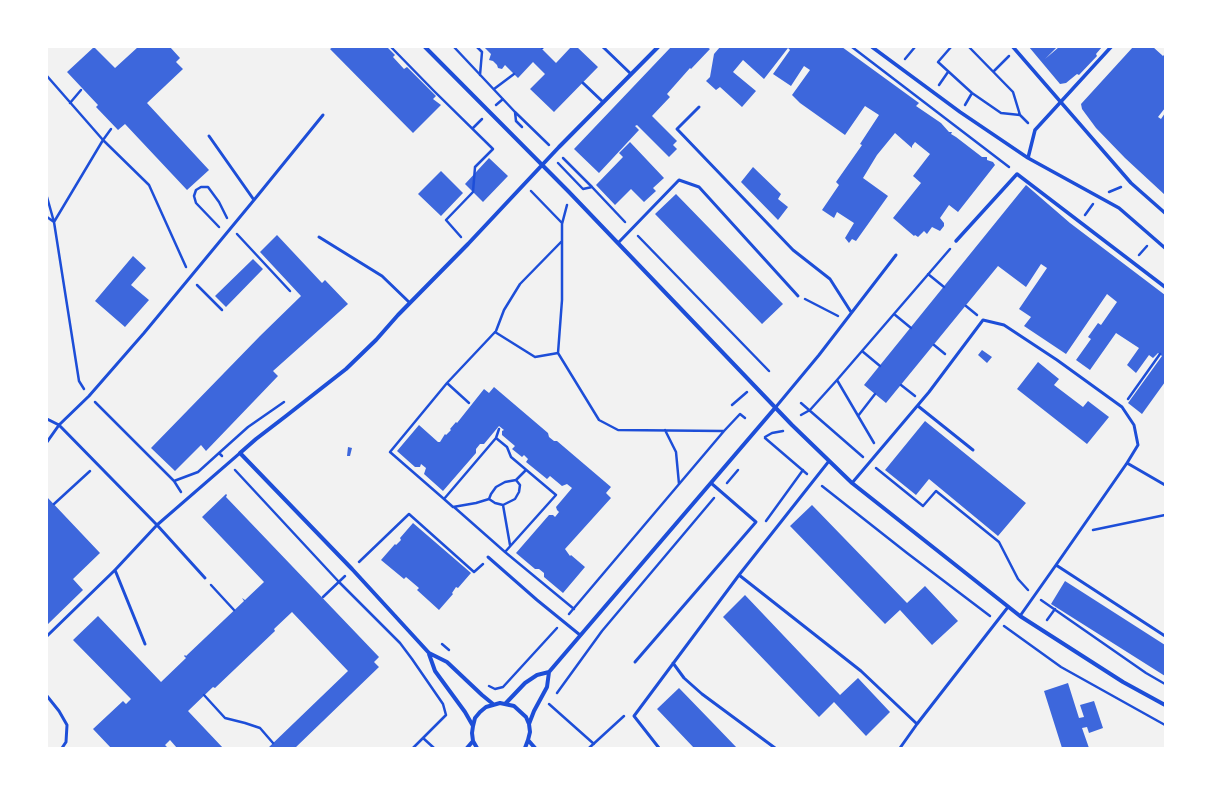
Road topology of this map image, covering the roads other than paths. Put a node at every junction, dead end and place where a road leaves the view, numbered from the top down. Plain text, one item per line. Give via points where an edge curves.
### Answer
1 (425, 47) edge
2 (603, 47) edge
3 (658, 47) edge
4 (872, 47) edge
5 (1013, 47) edge
6 (1111, 47) edge
7 (631, 74) junction
8 (583, 83) dead end
9 (1061, 101) junction
10 (603, 102) junction
11 (699, 107) dead end
12 (323, 115) dead end
13 (209, 136) dead end
14 (1028, 158) junction
15 (254, 200) junction
16 (1165, 213) edge
17 (319, 236) dead end
18 (956, 242) road end
19 (618, 243) junction
20 (1165, 248) edge
21 (896, 255) dead end
22 (1165, 287) edge
23 (798, 296) road end
24 (410, 303) junction
25 (851, 312) junction
26 (918, 406) junction
27 (775, 408) junction
28 (47, 419) edge
29 (60, 424) junction
30 (47, 442) edge
31 (973, 450) dead end
32 (240, 453) junction
33 (829, 461) junction
34 (1127, 463) junction
35 (712, 483) junction
36 (852, 483) junction
37 (1165, 485) edge
38 (157, 525) junction
39 (488, 557) road end
40 (1056, 565) junction
41 (115, 570) junction
42 (738, 575) junction
43 (205, 578) road end
44 (1008, 607) junction
45 (1020, 616) junction
46 (580, 635) junction
47 (47, 636) edge
48 (1165, 636) edge
49 (145, 644) dead end
50 (429, 653) junction
51 (635, 662) dead end
52 (673, 663) junction
53 (549, 672) junction
54 (47, 696) edge
55 (494, 704) junction
56 (506, 704) junction
57 (1165, 706) edge
58 (529, 724) junction
59 (917, 724) junction
60 (473, 726) junction
61 (528, 740) junction
62 (473, 741) junction
63 (62, 748) edge
64 (467, 748) edge
65 (477, 748) edge
66 (525, 748) edge
67 (535, 748) edge
68 (659, 748) edge
69 (775, 748) edge
70 (900, 748) edge

1 - 19 street
2 - 7 lane
3 - 7 street
4 - 14 street
5 - 9 street
6 - 9 street
7 - 10 street
8 - 10 lane
9 - 14 street via 1035,130
9 - 16 street via 1131,183
10 - 24 street
11 - 25 lane via 677,129 793,250 830,279
12 - 15 lane
13 - 15 lane
14 - 20 street via 1119,208
15 - 29 lane via 191,278 89,396
17 - 24 lane via 382,276
18 - 22 street via 1017,174
19 - 23 lane via 679,180 699,188
19 - 27 street
21 - 25 lane
24 - 32 street via 346,369
25 - 27 lane
26 - 31 lane
26 - 34 lane via 983,320 1004,325 1122,407 1134,424 1138,445
26 - 36 lane
27 - 33 street
27 - 35 street
28 - 29 lane
29 - 30 lane
29 - 38 lane
32 - 38 lane
32 - 50 street
33 - 36 street
33 - 42 lane
34 - 37 lane
34 - 40 lane
35 - 46 street
35 - 51 lane via 756,522
36 - 44 street
38 - 41 lane
38 - 43 lane
39 - 46 lane
40 - 45 lane
40 - 48 lane
41 - 47 lane
41 - 49 lane
42 - 52 lane
42 - 59 lane via 861,671
44 - 45 street
44 - 59 lane
45 - 57 street
46 - 53 street
50 - 55 street via 447,662
50 - 60 street via 435,672
52 - 68 lane via 634,716
52 - 69 lane via 684,678 702,694
53 - 56 street via 537,675
53 - 58 street via 547,687
54 - 63 lane via 67,726 66,742
55 - 56 street
55 - 60 street via 480,712
56 - 58 street via 520,711
58 - 61 street
59 - 70 lane
60 - 62 street
61 - 66 street
61 - 67 street
62 - 64 street
62 - 65 street

